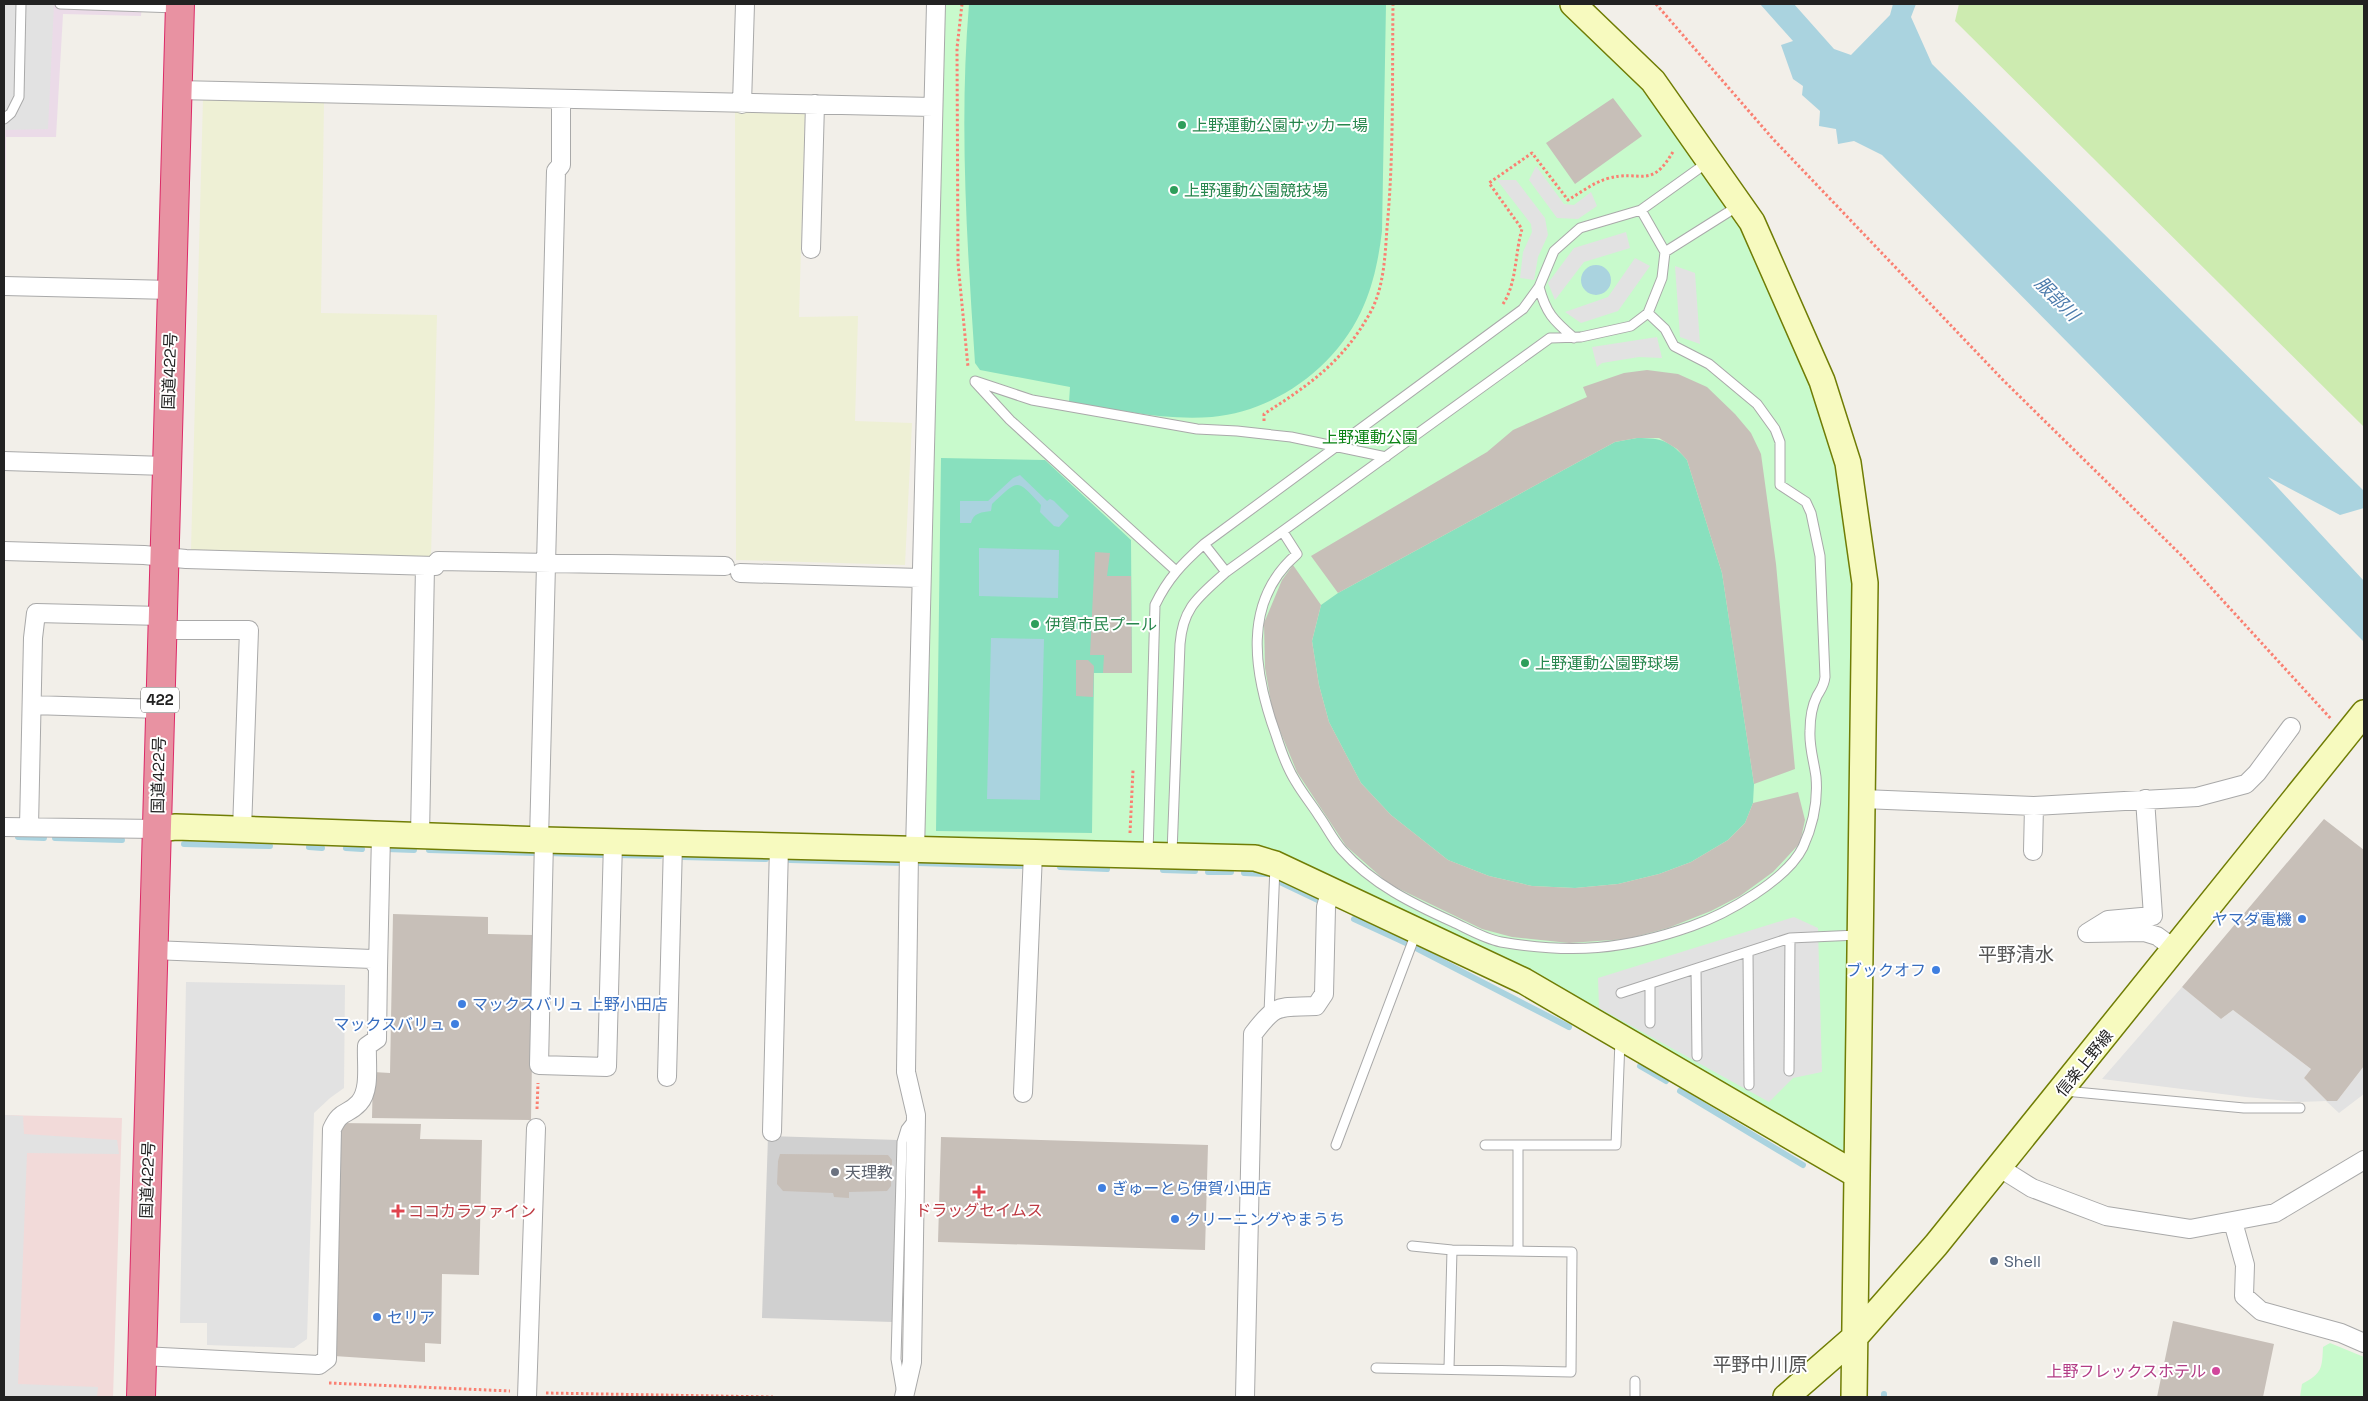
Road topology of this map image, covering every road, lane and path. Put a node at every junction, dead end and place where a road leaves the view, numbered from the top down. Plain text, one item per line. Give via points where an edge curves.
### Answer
1 (21, 4) edge
2 (60, 4) edge
3 (745, 4) edge
4 (936, 4) edge
5 (962, 4) edge
6 (1393, 4) edge
7 (1573, 4) edge
8 (1656, 4) edge
9 (180, 6) edge
10 (177, 90) junction
11 (561, 99) junction
12 (742, 104) junction
13 (815, 104) junction
14 (933, 107) junction
15 (4, 119) edge
16 (1675, 148) dead end
17 (1710, 161) junction
18 (1489, 183) dead end
19 (1740, 204) junction
20 (1640, 210) junction
21 (811, 249) dead end
22 (1665, 252) junction
23 (4, 286) edge
24 (1539, 287) junction
25 (172, 290) junction
26 (1648, 313) junction
27 (1574, 338) junction
28 (975, 382) junction
29 (1264, 423) dead end
30 (1337, 445) junction
31 (1386, 457) junction
32 (4, 461) edge
33 (166, 466) junction
34 (1282, 532) junction
35 (1204, 544) junction
36 (4, 551) edge
37 (163, 558) junction
38 (546, 564) junction
39 (424, 566) junction
40 (1175, 570) junction
41 (1226, 572) junction
42 (920, 578) junction
43 (162, 623) junction
44 (32, 705) junction
45 (160, 709) junction
46 (2364, 713) edge
47 (2291, 727) dead end
48 (2346, 736) junction
49 (1863, 799) junction
50 (2145, 799) junction
51 (2034, 806) junction
52 (4, 827) edge
53 (29, 827) junction
54 (157, 829) junction
55 (242, 830) junction
56 (381, 834) junction
57 (420, 836) junction
58 (542, 840) junction
59 (613, 842) junction
60 (673, 843) junction
61 (779, 846) junction
62 (912, 850) junction
63 (2032, 851) dead end
64 (1033, 853) junction
65 (1160, 855) junction
66 (1275, 864) junction
67 (1334, 892) junction
68 (1416, 930) junction
69 (1861, 935) junction
70 (1790, 938) junction
71 (2175, 949) junction
72 (153, 950) junction
73 (1748, 952) junction
74 (378, 968) junction
75 (1696, 969) junction
76 (1650, 984) junction
77 (1622, 993) dead end
78 (1269, 1013) junction
79 (1650, 1023) dead end
80 (1620, 1037) junction
81 (1696, 1056) dead end
82 (539, 1065) junction
83 (1789, 1071) dead end
84 (667, 1077) dead end
85 (1749, 1084) dead end
86 (2062, 1091) junction
87 (1023, 1093) dead end
88 (2300, 1108) dead end
89 (536, 1128) joint
90 (772, 1132) dead end
91 (1336, 1145) dead end
92 (1485, 1145) dead end
93 (1518, 1145) junction
94 (2364, 1160) edge
95 (2000, 1168) junction
96 (1857, 1174) junction
97 (2233, 1222) junction
98 (1412, 1246) dead end
99 (1452, 1250) junction
100 (1518, 1250) junction
101 (1856, 1336) junction
102 (2364, 1343) edge
103 (142, 1356) junction
104 (1376, 1368) dead end
105 (1450, 1368) junction
106 (1635, 1381) dead end
107 (322, 1382) dead end
108 (527, 1395) edge
109 (141, 1397) edge
110 (773, 1397) edge
111 (903, 1397) edge
112 (1244, 1397) edge
113 (1635, 1397) edge
114 (1786, 1397) edge
115 (1854, 1397) edge

1 - 15 lane via 19,97
2 - 9 lane
3 - 12 street
4 - 14 street
5 - 28 path via 957,48 958,263 968,369
6 - 29 path via 1391,186 1385,258 1378,290 1371,312 1339,358 1309,385 1264,414
7 - 17 street via 1653,81
8 - 48 path via 1773,138 2003,380 2183,558
9 - 10 highway, 国道422号 / 422
10 - 11 street
10 - 25 highway, 国道422号 / 422
11 - 12 street
11 - 38 street via 561,165 556,171
12 - 13 street
13 - 14 street
13 - 21 street
14 - 42 street
16 - 18 path via 1664,167 1651,176 1623,175 1604,180 1568,200 1532,153
17 - 19 street
17 - 20 lane
19 - 22 lane
19 - 49 street via 1752,222 1822,382 1848,462 1865,583
20 - 22 lane
20 - 24 lane via 1580,228 1554,251
22 - 26 lane via 1662,278
23 - 25 street
24 - 27 lane via 1544,308 1552,320
24 - 30 lane via 1523,308
25 - 33 highway, 国道422号 / 422
26 - 27 lane via 1631,326
26 - 34 lane via 1665,329 1674,346 1709,364 1757,404 1776,430 1780,442 1780,485 1806,502 1820,556 1825,677 1812,712 1810,730 1816,776 1813,820 1802,848 1790,865 1726,913 1662,937 1599,949 1499,942 1395,895 1360,866 1342,850 1295,782 1264,702 1256,661 1262,610 1285,565 1297,554
27 - 31 lane via 1550,338
28 - 30 lane via 1032,400 1197,429 1273,434
28 - 40 lane via 1010,420
30 - 31 lane
30 - 35 lane
31 - 34 lane
32 - 33 street
33 - 37 highway, 国道422号 / 422
34 - 41 lane
35 - 40 lane
35 - 41 lane
36 - 37 street
37 - 39 street
37 - 43 highway, 国道422号 / 422
38 - 39 street via 438,561 435,566
38 - 42 street
38 - 58 street
39 - 57 street
40 - 65 lane via 1155,605
41 - 65 lane via 1187,612 1181,631
42 - 62 street
43 - 44 street via 36,613
43 - 45 highway, 国道422号 / 422
43 - 55 street via 249,630
44 - 45 street
44 - 53 street
45 - 54 highway, 国道422号 / 422
46 - 48 street, 信楽上野線
47 - 50 street via 2246,784 2197,797
48 - 71 street, 信楽上野線
49 - 51 street
49 - 69 street
50 - 51 street
50 - 71 street via 2153,916 2108,920 2087,933 2144,932 2157,936
51 - 63 street
52 - 53 street
53 - 54 street
54 - 55 street
54 - 72 highway, 国道422号 / 422
55 - 56 street
56 - 57 street
56 - 74 street
57 - 58 street
58 - 59 street
58 - 82 street
59 - 60 street
59 - 82 street via 607,1067
60 - 61 street
60 - 84 street
61 - 62 street
61 - 90 street
62 - 64 street
62 - 111 street via 906,1072 916,1116 912,1362
64 - 65 street
64 - 87 street
65 - 66 street via 1255,858
66 - 67 street
66 - 78 lane
67 - 68 street
67 - 78 street via 1326,907 1324,994 1316,1006 1280,1008
68 - 80 street via 1524,981
68 - 91 lane
69 - 70 lane
69 - 96 street
70 - 73 lane
70 - 83 lane
71 - 86 street, 信楽上野線
72 - 74 street via 372,959
72 - 103 highway, 国道422号 / 422
73 - 75 lane
73 - 85 lane
74 - 103 street via 377,1039 367,1046 366,1093 359,1104 337,1117 332,1129 326,1359 320,1365
75 - 76 lane
75 - 81 lane
76 - 77 lane
76 - 79 lane
78 - 112 street via 1254,1034
80 - 93 lane via 1616,1145
80 - 96 street
82 - 89 path
86 - 88 lane via 2244,1108
86 - 95 street, 信楽上野線
89 - 108 street
92 - 93 lane
93 - 100 lane
94 - 97 street via 2276,1213
95 - 97 street via 2032,1188 2106,1216 2190,1228
95 - 101 street, 信楽上野線
96 - 101 street
97 - 102 street via 2245,1265 2244,1296 2261,1311
98 - 99 lane
99 - 100 lane
99 - 105 lane
100 - 105 lane via 1572,1252 1571,1372
101 - 114 street, 信楽上野線
101 - 115 street
103 - 109 highway, 国道422号 / 422
104 - 105 lane
106 - 113 lane
107 - 108 path
108 - 110 path

